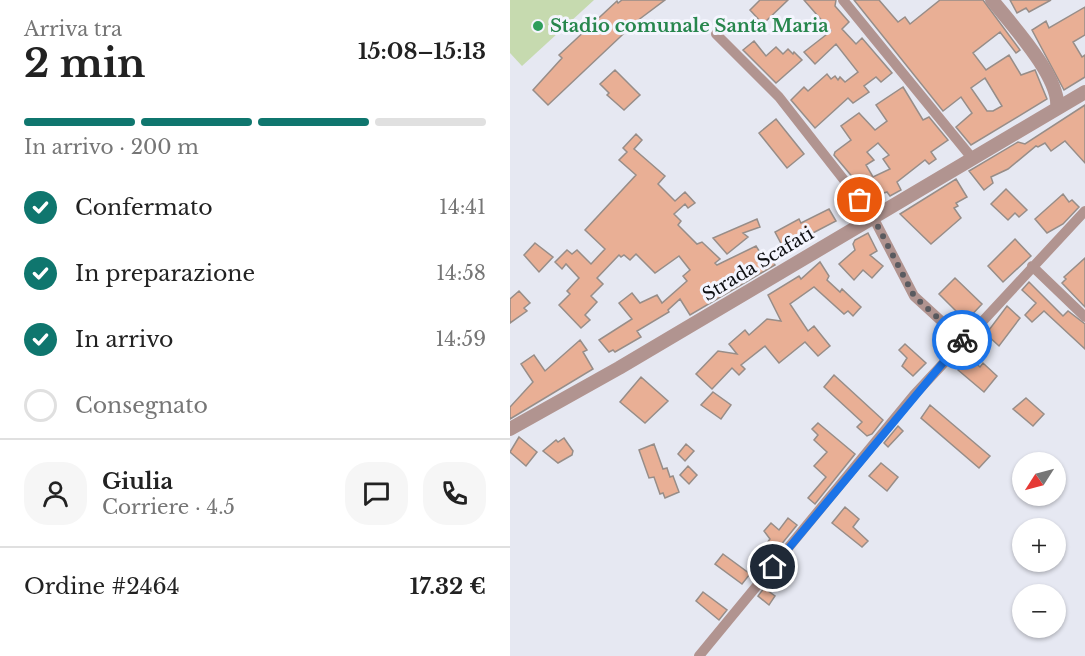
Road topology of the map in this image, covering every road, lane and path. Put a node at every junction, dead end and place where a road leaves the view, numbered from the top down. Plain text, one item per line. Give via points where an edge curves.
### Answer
1 (843, 0) edge
2 (992, 0) edge
3 (716, 34) dead end
4 (1085, 92) edge
5 (1057, 108) junction
6 (972, 158) junction
7 (1085, 211) edge
8 (873, 217) junction
9 (1032, 266) junction
10 (1085, 317) edge
11 (962, 340) junction
12 (510, 429) edge
13 (699, 656) edge

1 - 6 street
2 - 5 street via 1057,92
3 - 8 street via 779,97
4 - 5 street, Strada Scafati
5 - 6 street, Strada Scafati
6 - 8 street, Strada Scafati
7 - 9 street
8 - 11 street via 914,296
8 - 12 street, Strada Scafati
9 - 10 street
9 - 11 street
11 - 13 street

